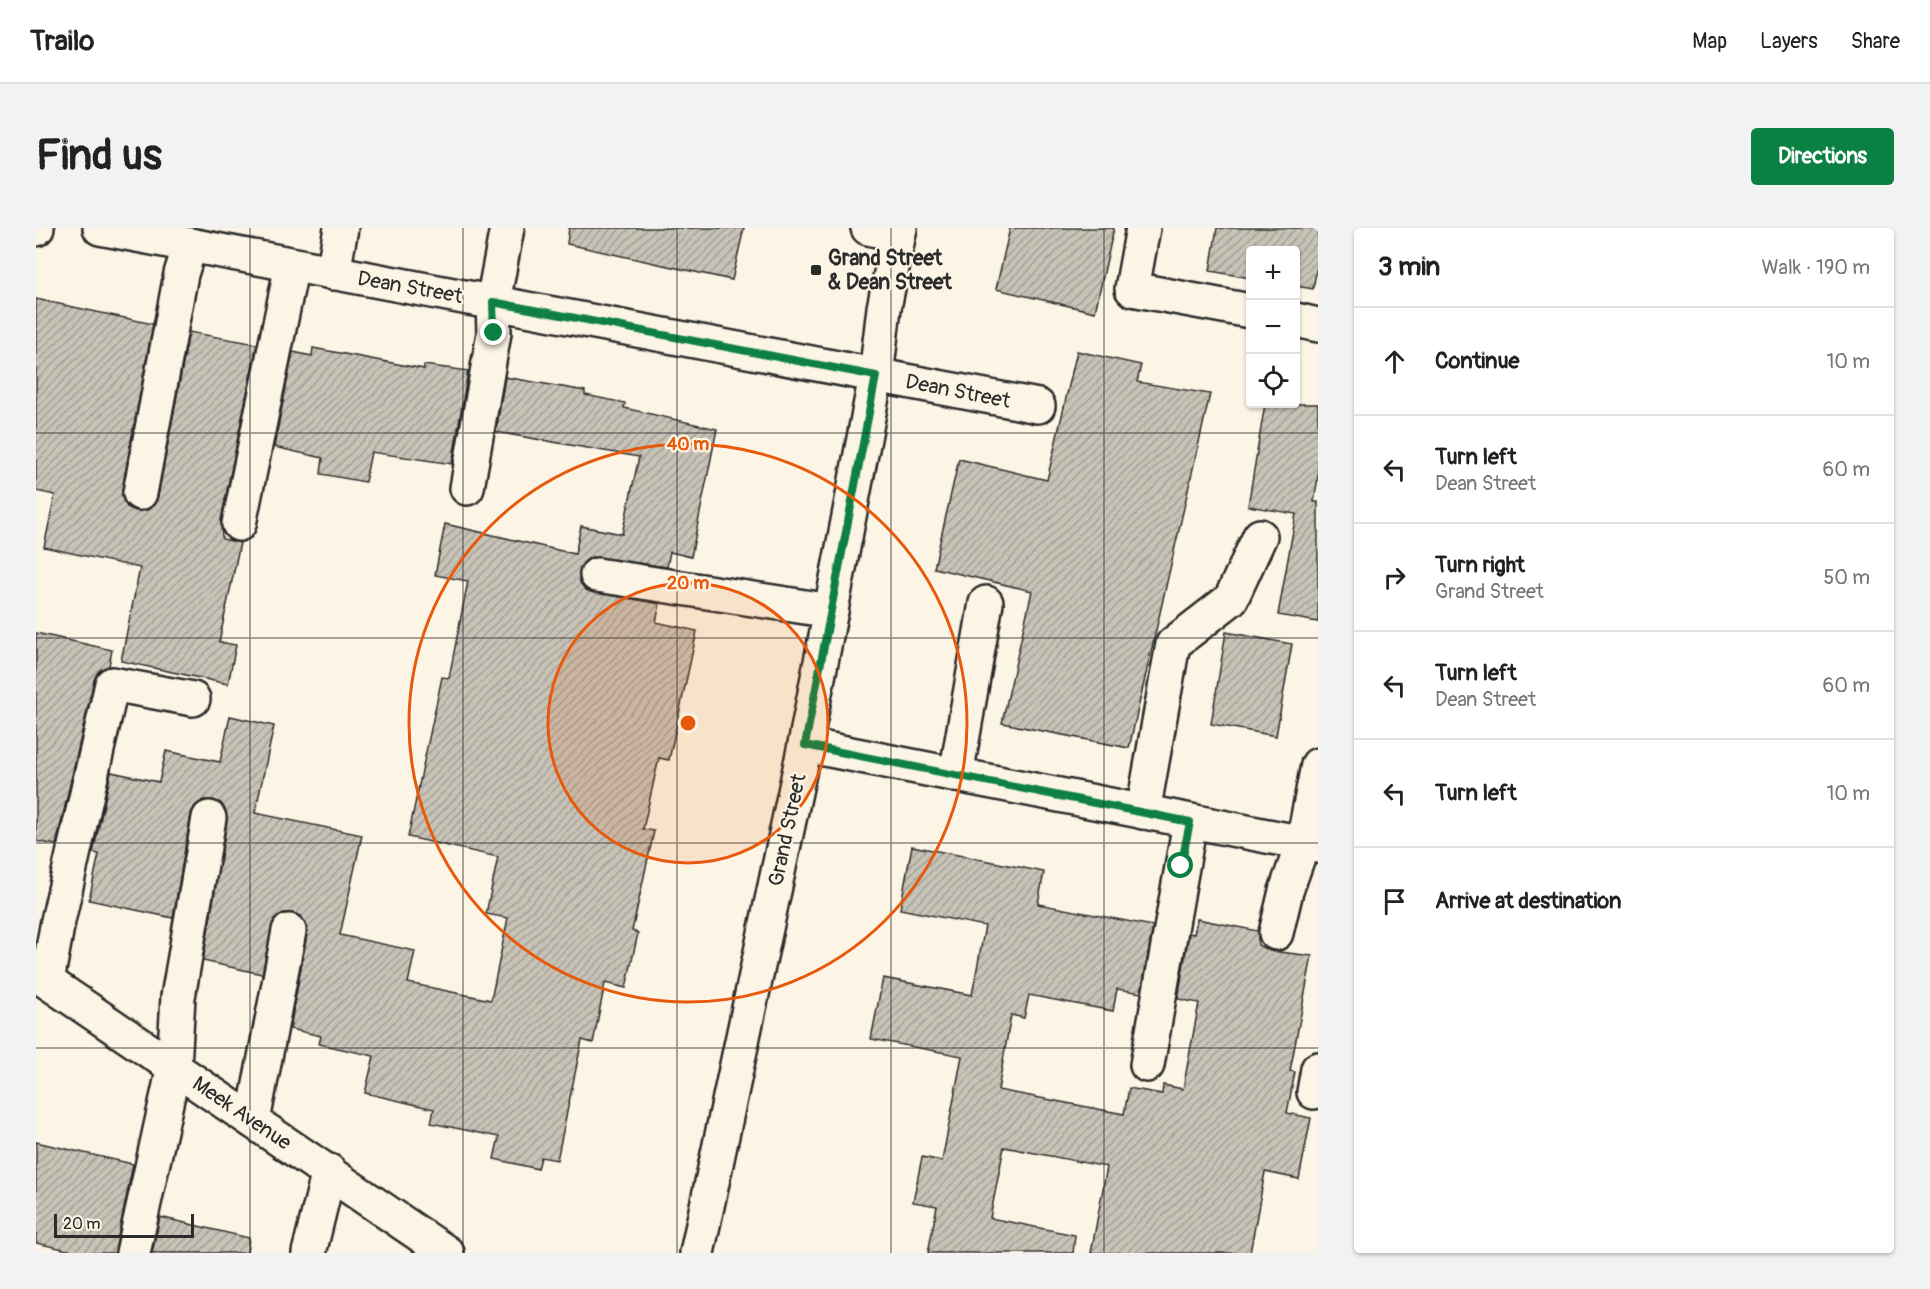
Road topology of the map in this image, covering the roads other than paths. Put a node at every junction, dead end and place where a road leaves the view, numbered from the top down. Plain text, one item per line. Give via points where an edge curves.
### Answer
1 (100, 228) edge
2 (341, 228) edge
3 (507, 228) edge
4 (1143, 228) edge
5 (889, 230) edge
6 (190, 245) junction
7 (292, 265) junction
8 (333, 273) junction
9 (493, 302) junction
10 (1246, 311) edge
11 (1300, 321) edge
12 (1318, 324) edge
13 (876, 376) junction
14 (1038, 406) dead end
15 (467, 488) dead end
16 (140, 493) dead end
17 (239, 524) dead end
18 (1260, 536) dead end
19 (597, 575) dead end
20 (986, 603) dead end
21 (831, 611) junction
22 (193, 699) dead end
23 (805, 745) junction
24 (1318, 765) edge
25 (956, 775) junction
26 (1143, 812) junction
27 (209, 818) dead end
28 (1190, 822) junction
29 (1310, 844) edge
30 (289, 931) dead end
31 (1276, 933) dead end
32 (42, 978) edge
33 (1147, 1065) dead end
34 (174, 1067) junction
35 (253, 1122) junction
36 (329, 1171) junction
37 (133, 1253) edge
38 (309, 1253) edge
39 (447, 1253) edge
40 (697, 1253) edge

1 - 6 street, Dean Street
2 - 8 street
3 - 9 street
4 - 10 street via 1132,289
5 - 13 street, Grand Street
6 - 7 street, Dean Street
6 - 16 street via 181,274
7 - 8 street, Dean Street
7 - 17 street
8 - 9 street, Dean Street
9 - 13 street, Dean Street
9 - 15 street via 494,333
11 - 12 street
13 - 14 street, Dean Street
13 - 21 street, Grand Street
18 - 26 street via 1232,600 1173,644
19 - 21 street
20 - 25 street
21 - 23 street, Grand Street
22 - 32 street via 112,684
23 - 25 street
23 - 40 street, Grand Street
24 - 29 street
25 - 26 street
26 - 28 street
27 - 34 street via 178,997
28 - 29 street
28 - 33 street
29 - 31 street
30 - 35 street
32 - 34 street, Meek Avenue
34 - 35 street, Meek Avenue
34 - 37 street
35 - 36 street, Meek Avenue
36 - 38 street
36 - 39 street, Meek Avenue

